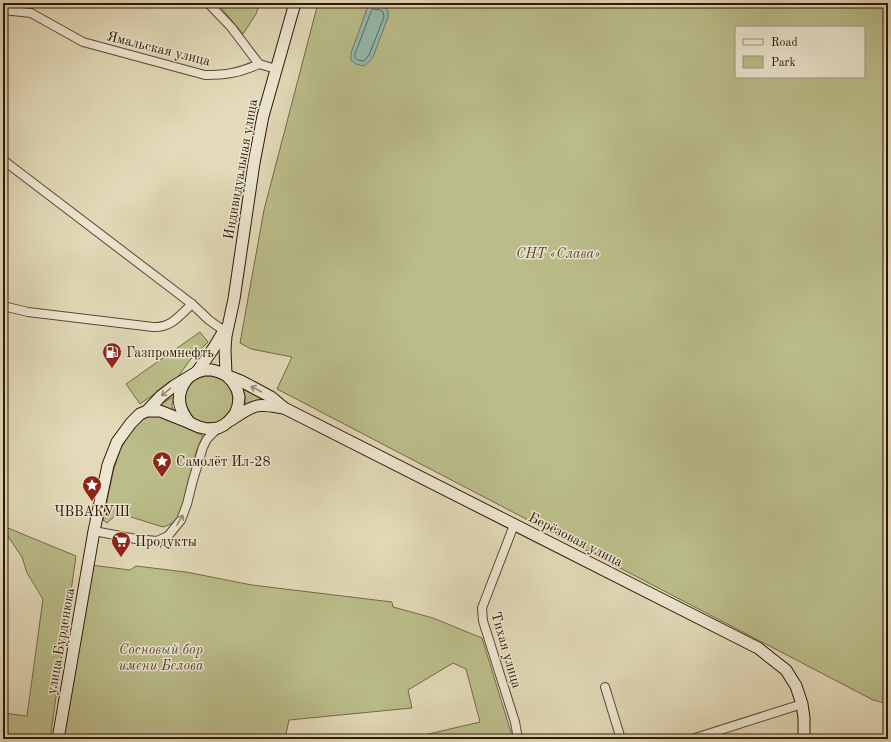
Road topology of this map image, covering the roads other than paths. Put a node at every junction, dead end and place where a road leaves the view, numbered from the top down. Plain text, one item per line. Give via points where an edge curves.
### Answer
1 (208, 3) edge
2 (295, 3) edge
3 (3, 10) edge
4 (259, 64) junction
5 (276, 69) junction
6 (3, 160) edge
7 (192, 304) junction
8 (3, 306) edge
9 (229, 319) junction
10 (224, 331) junction
11 (193, 375) junction
12 (226, 375) junction
13 (284, 408) junction
14 (147, 411) junction
15 (229, 421) junction
16 (190, 423) junction
17 (218, 428) junction
18 (514, 525) junction
19 (94, 531) junction
20 (605, 687) dead end
21 (802, 704) junction
22 (58, 739) edge
23 (518, 739) edge
24 (621, 739) edge
25 (692, 739) edge
26 (804, 739) edge

1 - 4 street via 231,27
2 - 5 main road, Индивидуальная улица
3 - 4 street, Ямальская улица via 31,13 83,42 205,75 243,71
4 - 5 street
5 - 9 main road, Индивидуальная улица via 254,163
6 - 7 street
7 - 8 street via 171,323 160,327 28,312
7 - 10 street
9 - 10 main road, Индивидуальная улица
9 - 12 main road, Индивидуальная улица via 225,349
10 - 11 main road, Индивидуальная улица
11 - 12 main road via 204,370 212,370
11 -> 14 main road, улица Бурденюка via 161,396
11 - 16 main road via 183,384 179,400 180,409
13 -> 12 main road, Берёзовая улица via 271,397
12 - 15 main road via 232,381 238,397 235,414
13 - 15 main road, Берёзовая улица via 258,406
13 - 18 main road, Берёзовая улица
14 - 16 main road via 160,411
14 - 19 main road, улица Бурденюка via 131,423 117,442 108,465
15 - 17 main road
16 - 17 main road via 208,429
19 -> 17 street via 157,541 168,536 181,520 203,447
18 - 21 main road, Берёзовая улица via 758,648 786,670 796,686
18 - 23 street, Тихая улица via 482,608 483,621
19 - 22 main road, улица Бурденюка
20 - 24 street
21 - 25 street
21 - 26 main road, Берёзовая улица

